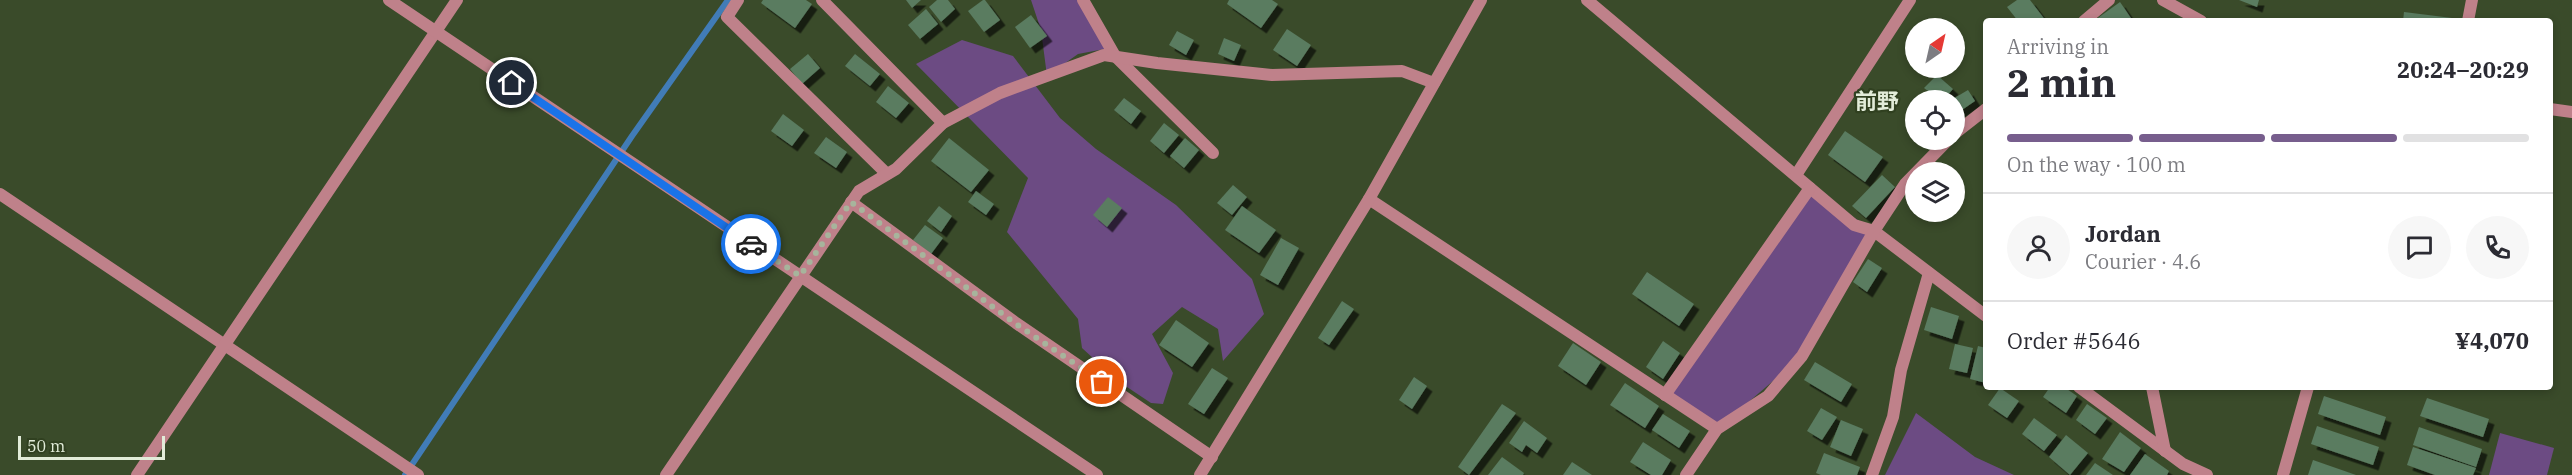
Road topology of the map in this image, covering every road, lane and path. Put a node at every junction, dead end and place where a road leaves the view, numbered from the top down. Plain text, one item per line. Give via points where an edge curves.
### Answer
1 (389, 0) edge
2 (456, 0) edge
3 (738, 0) edge
4 (822, 0) edge
5 (1083, 0) edge
6 (1481, 0) edge
7 (1587, 0) edge
8 (1910, 0) edge
9 (2109, 0) edge
10 (2163, 0) edge
11 (2472, 0) edge
12 (2088, 18) edge
13 (2196, 18) edge
14 (2469, 18) edge
15 (436, 31) junction
16 (1115, 56) junction
17 (1434, 83) junction
18 (2553, 109) edge
19 (1983, 111) edge
20 (2572, 112) edge
21 (943, 123) junction
22 (1965, 125) edge
23 (1938, 150) edge
24 (1213, 153) dead end
25 (887, 174) junction
26 (1796, 175) junction
27 (1810, 188) junction
28 (0, 194) edge
29 (1369, 199) junction
30 (851, 202) junction
31 (1874, 231) junction
32 (1929, 273) junction
33 (800, 276) junction
34 (1983, 314) edge
35 (225, 345) junction
36 (2083, 390) edge
37 (2153, 390) edge
38 (2307, 390) edge
39 (1665, 395) junction
40 (1717, 429) junction
41 (2165, 451) junction
42 (1212, 456) junction
43 (137, 475) edge
44 (418, 475) edge
45 (666, 475) edge
46 (1097, 475) edge
47 (1200, 475) edge
48 (1686, 475) edge
49 (1872, 475) edge
50 (2206, 475) edge
51 (2283, 475) edge

1 - 15 street
2 - 15 street
3 - 25 street via 726,18
4 - 21 street
5 - 16 street
6 - 17 street
7 - 26 street
8 - 26 street
9 - 12 street
10 - 13 street
11 - 14 street
15 - 33 street
15 - 35 street
16 - 17 street via 1272,75 1402,72
16 - 21 street via 1104,54 1000,93
16 - 24 street
17 - 29 street
18 - 20 street
19 - 22 street
21 - 25 street
23 - 31 street via 1905,184
25 - 30 street via 859,191
26 - 27 street
27 - 31 street via 1854,225
27 - 39 street
28 - 35 street
29 - 39 street
29 - 42 street
30 - 33 street
30 - 42 street via 1016,324
31 - 32 street
31 - 40 street via 1802,356 1768,396
32 - 34 street
32 - 49 street via 1901,370 1893,417
33 - 45 street
33 - 46 street
35 - 43 street
35 - 44 street
36 - 41 street
37 - 41 street
38 - 51 street
39 - 40 street
40 - 48 street
41 - 50 street
42 - 47 street

